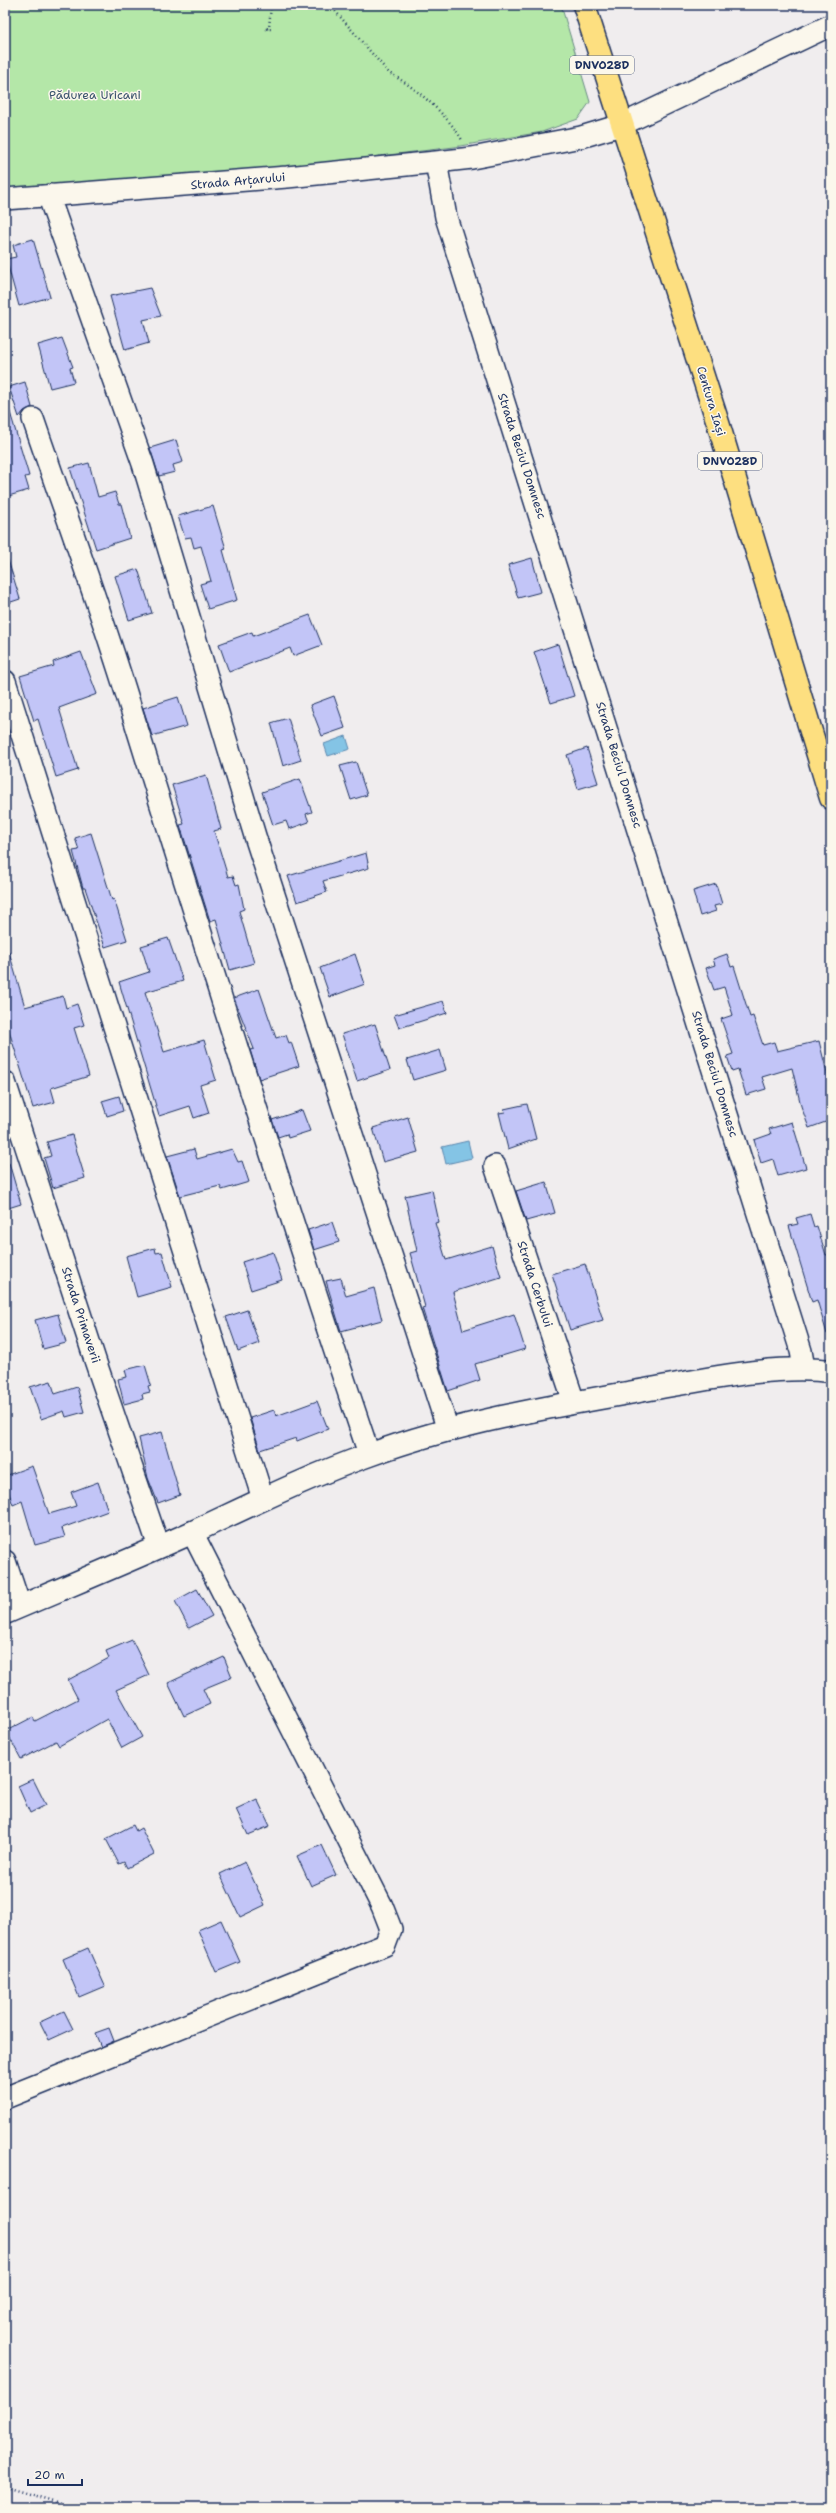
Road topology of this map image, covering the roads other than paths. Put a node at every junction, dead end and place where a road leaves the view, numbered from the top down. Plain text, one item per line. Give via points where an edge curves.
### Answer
1 (584, 5) edge
2 (831, 26) edge
3 (621, 125) junction
4 (436, 162) junction
5 (50, 195) junction
6 (5, 199) edge
7 (33, 419) dead end
8 (5, 681) edge
9 (831, 798) edge
10 (5, 1082) edge
11 (495, 1166) dead end
12 (804, 1368) junction
13 (831, 1371) edge
14 (574, 1402) junction
15 (448, 1430) junction
16 (370, 1454) junction
17 (263, 1499) junction
18 (192, 1532) junction
19 (159, 1547) junction
20 (5, 1562) edge
21 (12, 1610) edge
22 (5, 2098) edge

1 - 3 main road, Centura Iași / DNVO28D
2 - 3 street, Strada Arțarului
3 - 4 street, Strada Arțarului via 581,137 472,158
3 - 9 main road, Centura Iași / DNVO28D via 719,426
4 - 5 street, Strada Arțarului via 287,177
4 - 12 street, Strada Beciul Domnesc via 446,217 799,1344
5 - 6 street, Strada Arțarului
5 - 15 street via 143,464 255,836
7 - 16 street via 128,697 156,795 299,1246
8 - 17 street
10 - 19 street, Strada Primaverii
11 - 14 street, Strada Cerbului
12 - 13 main road
12 - 14 main road via 698,1381
14 - 15 main road
15 - 16 main road
16 - 17 main road
17 - 18 main road
18 - 19 main road
18 - 22 street via 382,1906 391,1929 386,1945
19 - 21 main road
20 - 21 street

